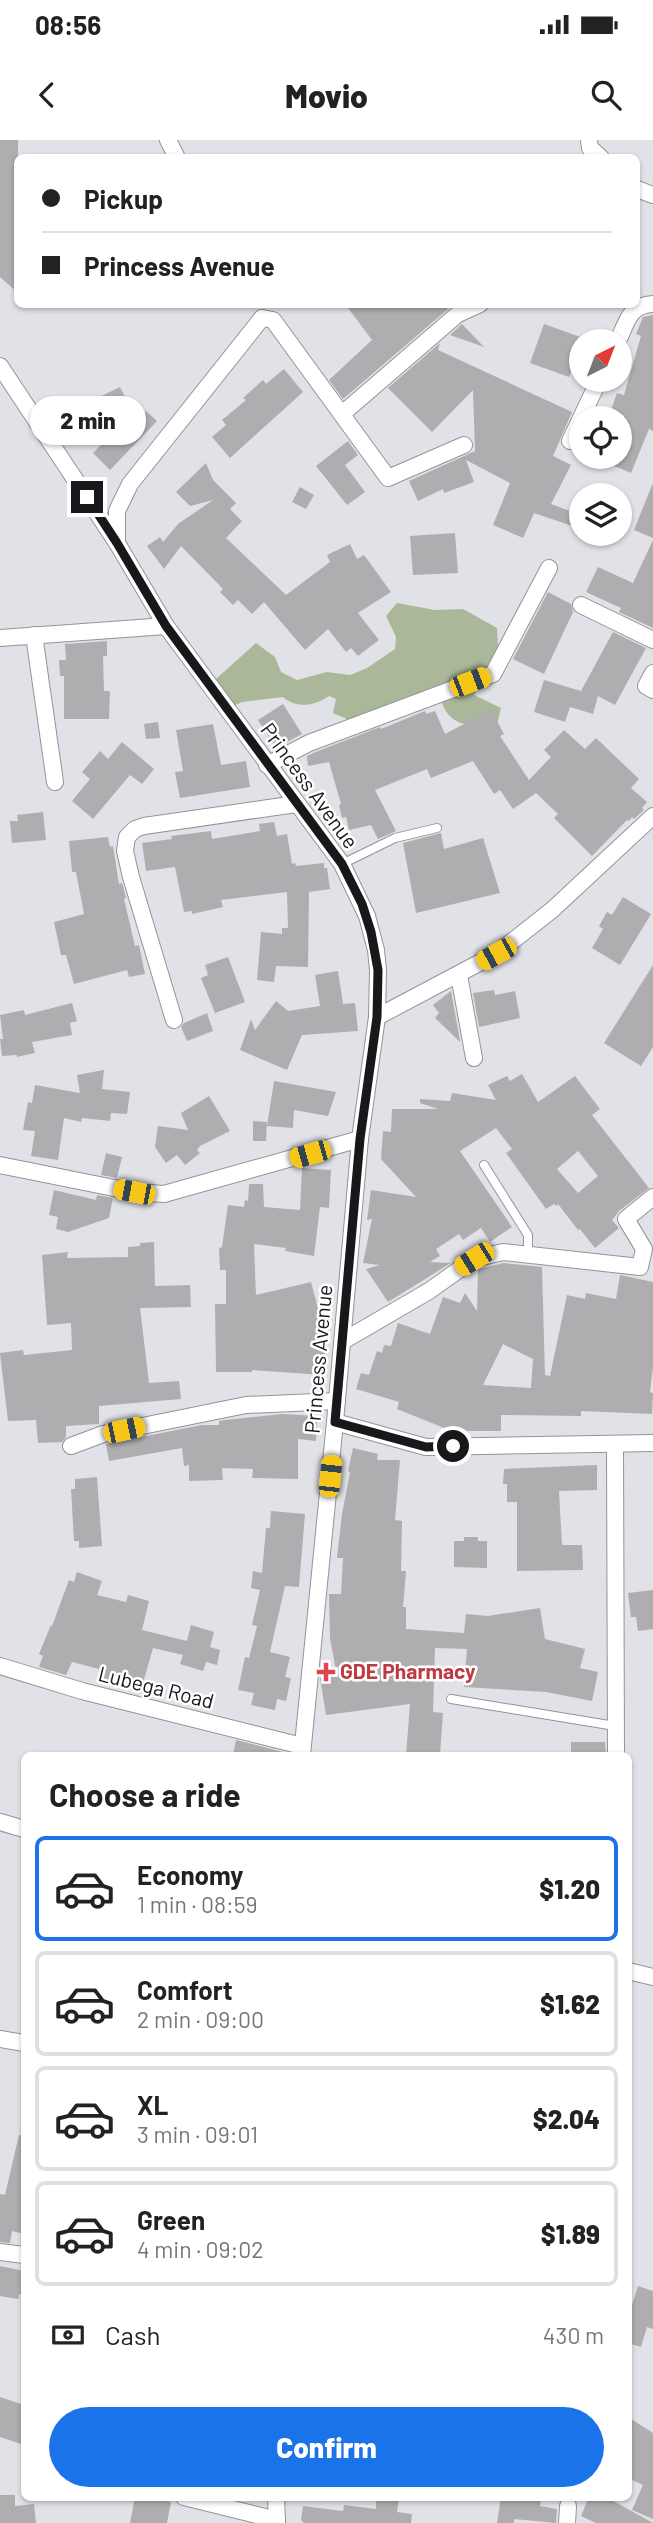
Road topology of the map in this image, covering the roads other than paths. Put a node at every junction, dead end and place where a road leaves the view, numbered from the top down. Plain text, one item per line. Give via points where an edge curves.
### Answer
1 (471, 308) edge
2 (636, 308) edge
3 (258, 311) edge
4 (624, 329) edge
5 (0, 366) edge
6 (342, 414) junction
7 (464, 445) dead end
8 (117, 543) junction
9 (549, 568) dead end
10 (582, 605) dead end
11 (166, 626) junction
12 (34, 635) junction
13 (0, 638) edge
14 (653, 640) edge
15 (653, 673) edge
16 (653, 690) edge
17 (267, 765) junction
18 (55, 782) dead end
19 (296, 804) junction
20 (653, 816) edge
21 (437, 828) dead end
22 (342, 864) junction
23 (459, 975) junction
24 (377, 1017) junction
25 (174, 1020) dead end
26 (474, 1058) dead end
27 (360, 1139) junction
28 (0, 1165) edge
29 (484, 1165) dead end
30 (653, 1197) edge
31 (528, 1255) junction
32 (342, 1341) junction
33 (337, 1401) junction
34 (335, 1422) junction
35 (653, 1443) edge
36 (615, 1444) junction
37 (71, 1446) dead end
38 (0, 1666) edge
39 (451, 1699) dead end
40 (615, 1726) junction
41 (302, 1751) edge
42 (616, 1752) edge
43 (0, 1822) edge
44 (21, 1828) edge
45 (632, 1972) edge
46 (653, 1977) edge
47 (0, 2039) edge
48 (21, 2042) edge
49 (0, 2252) edge
50 (21, 2255) edge
51 (200, 2501) edge
52 (276, 2501) edge
53 (277, 2521) edge

1 - 6 street via 458,314
2 - 4 street
3 - 6 street via 273,320
3 - 8 street via 130,484 117,510
5 - 8 street, Princess Avenue
6 - 7 street via 388,478
8 - 11 street, Princess Avenue
9 - 17 street via 493,674 309,743
10 - 14 street
11 - 12 street
11 - 17 street, Princess Avenue
12 - 13 street
12 - 18 street
15 - 16 street via 646,686
17 - 19 street, Princess Avenue
19 - 22 street, Princess Avenue
19 - 25 street via 144,827 127,837 131,877
20 - 23 street via 552,910 496,954
21 - 22 lane via 395,838
22 - 24 street, Princess Avenue via 367,916 376,950
23 - 24 street
23 - 26 street
24 - 27 street, Princess Avenue
27 - 28 street via 164,1194
27 - 32 street, Princess Avenue
29 - 31 lane via 528,1235
30 - 31 street via 626,1219 644,1249 640,1266
31 - 32 street via 503,1252 474,1259
32 - 33 street, Princess Avenue
33 - 34 street, Princess Avenue
33 - 37 street via 246,1405 103,1434
34 - 36 street via 426,1447
34 - 41 street, Princess Avenue
35 - 36 street
36 - 40 street
38 - 41 street, Lubega Road
39 - 40 lane
40 - 42 street
43 - 44 street
45 - 46 street
47 - 48 street
49 - 50 street
51 - 53 street
52 - 53 street

